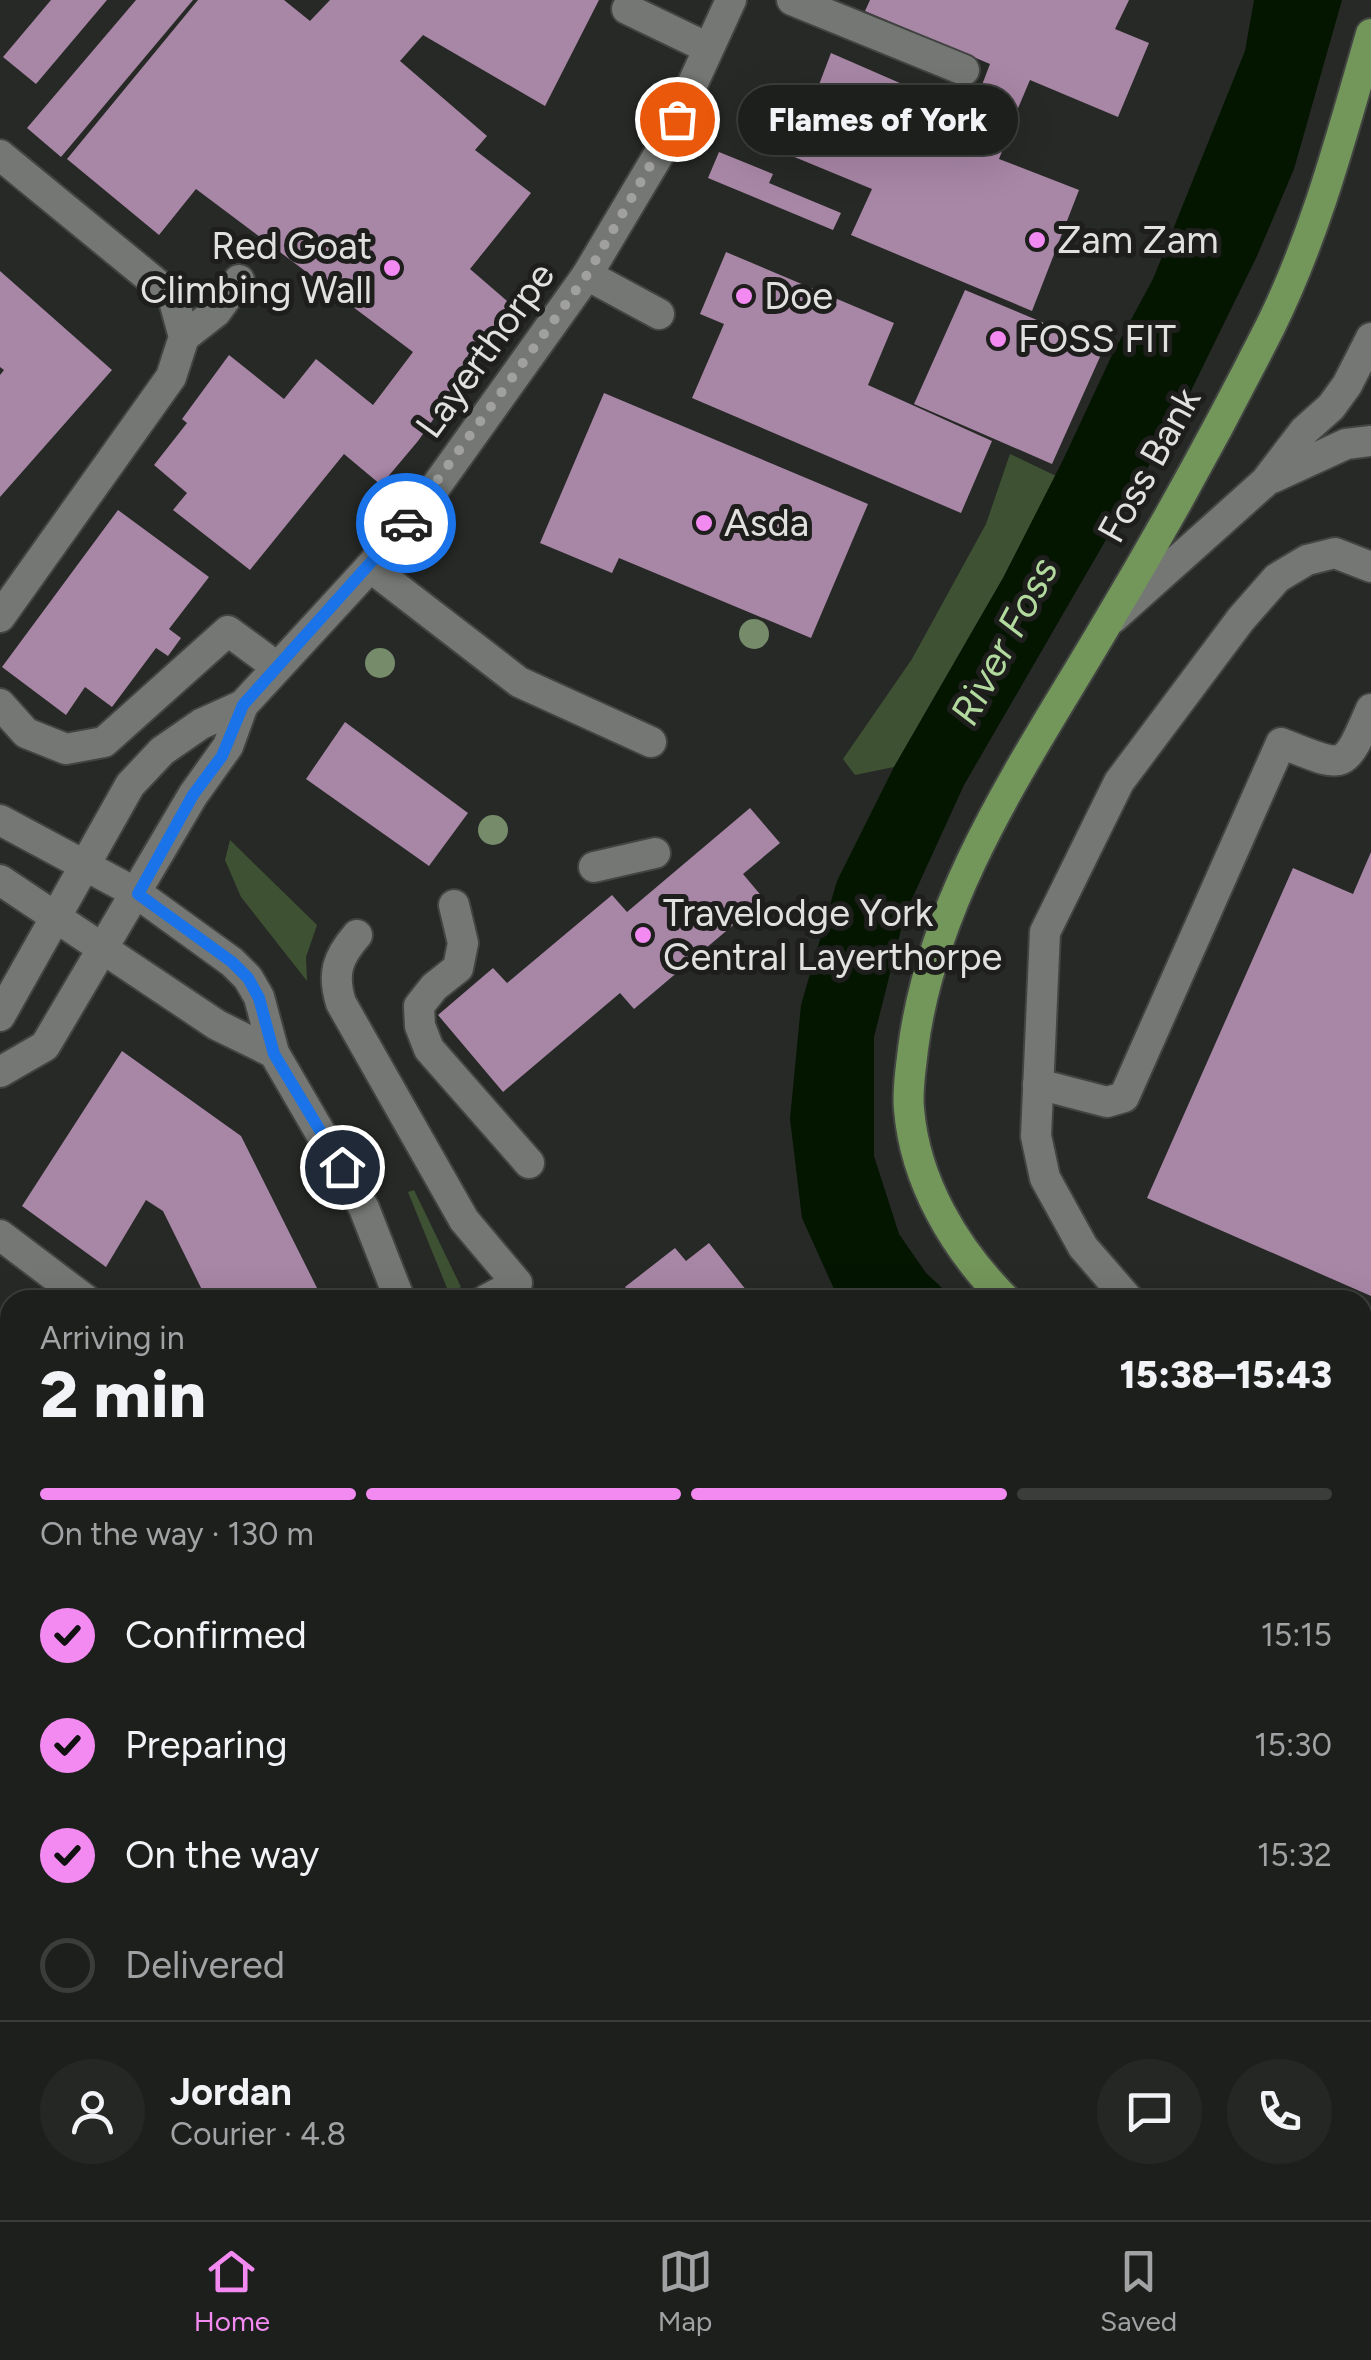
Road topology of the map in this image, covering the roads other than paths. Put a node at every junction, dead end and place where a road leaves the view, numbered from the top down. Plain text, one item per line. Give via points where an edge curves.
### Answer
1 (730, 0) edge
2 (792, 0) edge
3 (627, 9) dead end
4 (1371, 34) edge
5 (708, 48) junction
6 (964, 70) dead end
7 (0, 155) edge
8 (587, 275) junction
9 (238, 280) dead end
10 (659, 314) dead end
11 (184, 337) junction
12 (1371, 338) edge
13 (1371, 441) edge
14 (1264, 482) junction
15 (370, 567) junction
16 (1371, 567) edge
17 (0, 617) edge
18 (1108, 623) junction
19 (277, 667) junction
20 (0, 704) edge
21 (243, 705) junction
22 (1371, 709) edge
23 (651, 742) dead end
24 (0, 820) edge
25 (655, 853) dead end
26 (84, 865) junction
27 (594, 868) dead end
28 (0, 880) edge
29 (138, 894) junction
30 (454, 905) dead end
31 (54, 917) junction
32 (357, 936) dead end
33 (104, 948) junction
34 (0, 1016) edge
35 (274, 1054) junction
36 (0, 1072) edge
37 (1038, 1084) junction
38 (529, 1163) dead end
39 (0, 1234) edge
40 (73, 1290) edge
41 (396, 1290) edge
42 (503, 1290) edge
43 (997, 1290) edge
44 (1120, 1290) edge

1 - 5 street, Layerthorpe
2 - 6 street
3 - 5 street
4 - 18 main road, Foss Bank via 1328,185 1272,324
5 - 8 street, Layerthorpe via 665,144
7 - 11 street via 173,297
8 - 10 street
8 - 15 street, Layerthorpe via 429,496
9 - 11 street via 216,312
11 - 17 street via 171,376
12 - 14 street via 1331,407
13 - 14 street via 1346,444
14 - 18 street
15 - 19 street, Layerthorpe
15 - 23 street via 520,682
16 - 37 street via 1335,553 1277,578 1119,782 1046,932
18 - 43 main road, Foss Bank via 977,851 952,906 917,1019 908,1106 922,1173 960,1247
19 - 20 street via 228,631 104,742 66,749 26,733
19 - 21 street, Layerthorpe
21 - 26 street, Layerthorpe via 162,751 130,785
21 - 29 street, Layerthorpe via 222,756
22 - 37 street via 1342,762 1281,743 1124,1097 1107,1102
24 - 26 street
25 - 27 street
26 - 29 street
26 - 31 street, Layerthorpe
28 - 31 street
29 - 33 street, Layerthorpe
29 - 35 street via 248,978
30 - 38 street via 464,943 458,968 419,1006 420,1026 429,1049
31 - 33 street
31 - 34 street, Layerthorpe
32 - 42 street via 337,961 341,1003 464,1220 517,1282
33 - 35 street
33 - 36 street, Layerthorpe via 45,1046
35 - 41 street via 364,1208
37 - 44 street via 1036,1136 1046,1178 1083,1247
39 - 40 street

